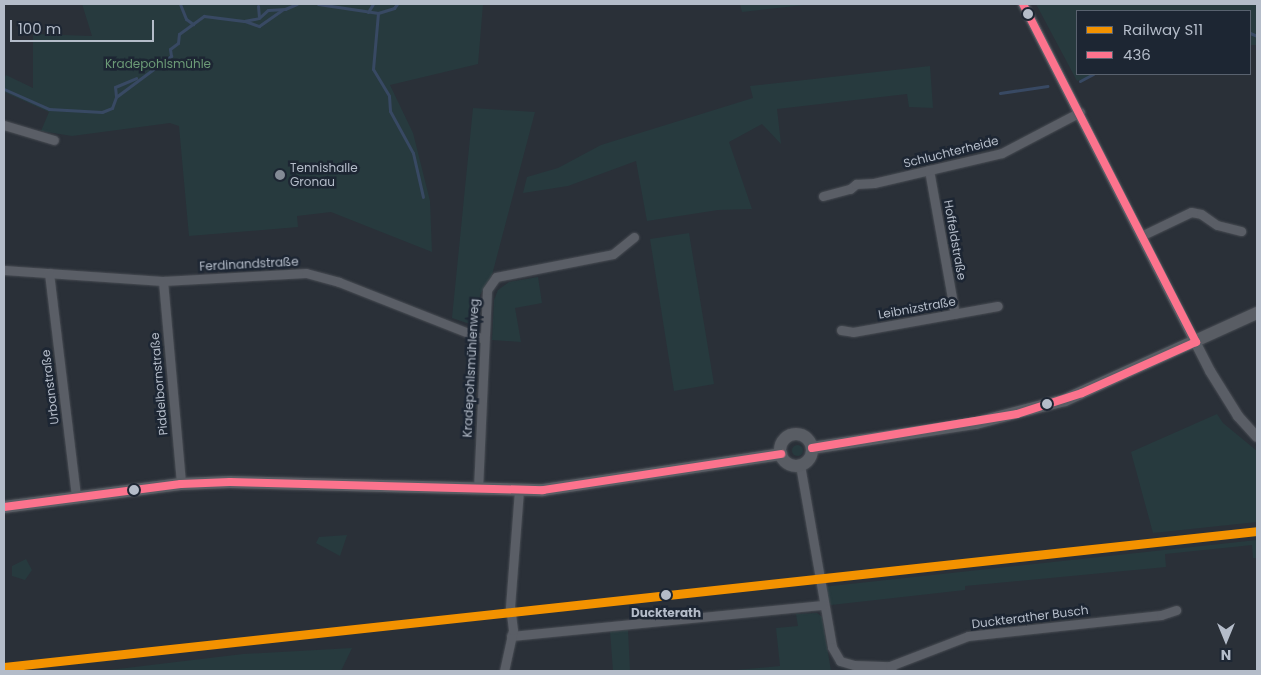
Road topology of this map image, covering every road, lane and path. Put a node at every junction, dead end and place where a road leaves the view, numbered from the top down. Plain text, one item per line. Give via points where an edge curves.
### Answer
1 (1024, 4) edge
2 (1080, 112) junction
3 (4, 126) edge
4 (54, 140) dead end
5 (930, 170) junction
6 (823, 196) dead end
7 (1241, 231) dead end
8 (1144, 235) junction
9 (634, 237) dead end
10 (4, 270) edge
11 (49, 273) junction
12 (163, 281) junction
13 (998, 306) dead end
14 (1257, 313) edge
15 (955, 314) junction
16 (841, 330) dead end
17 (484, 339) junction
18 (1196, 342) junction
19 (1257, 437) edge
20 (812, 448) junction
21 (781, 454) junction
22 (800, 465) junction
23 (181, 484) junction
24 (478, 488) junction
25 (520, 490) junction
26 (76, 497) junction
27 (4, 507) edge
28 (823, 606) junction
29 (1176, 610) dead end
30 (511, 636) junction
31 (891, 668) edge
32 (504, 671) edge

1 - 2 street
2 - 5 street, Schluchterheide via 1002,153
2 - 8 street
3 - 4 street
5 - 6 street, Schluchterheide via 856,184 850,189
5 - 15 street, Hoffeldstraße
7 - 8 street via 1217,225 1201,214 1191,212
8 - 18 street
9 - 17 street, Kradepohlsmühlenweg via 613,254 496,278 487,290
10 - 11 street, Ferdinandstraße
11 - 12 street, Ferdinandstraße
11 - 26 street, Urbanstraße
12 - 17 street, Ferdinandstraße via 306,273 339,282
12 - 23 street, Piddelbornstraße
13 - 15 street, Leibnizstraße
14 - 18 main road
15 - 16 street, Leibnizstraße via 853,332
17 - 24 street, Kradepohlsmühlenweg
18 - 19 street via 1224,397
18 - 20 main road via 1082,393 1017,414 927,432
20 - 21 main road via 808,439 792,435 782,444
20 - 22 main road via 810,457
21 - 22 main road via 790,465
21 - 25 main road via 566,488
22 - 28 street
23 - 24 main road via 235,482
23 - 26 main road
24 - 25 main road
25 - 30 street via 510,607
26 - 27 main road
28 - 30 street
28 - 31 street via 832,647 840,660
29 - 31 street, Duckterather Busch via 1161,615 968,636
30 - 32 street

